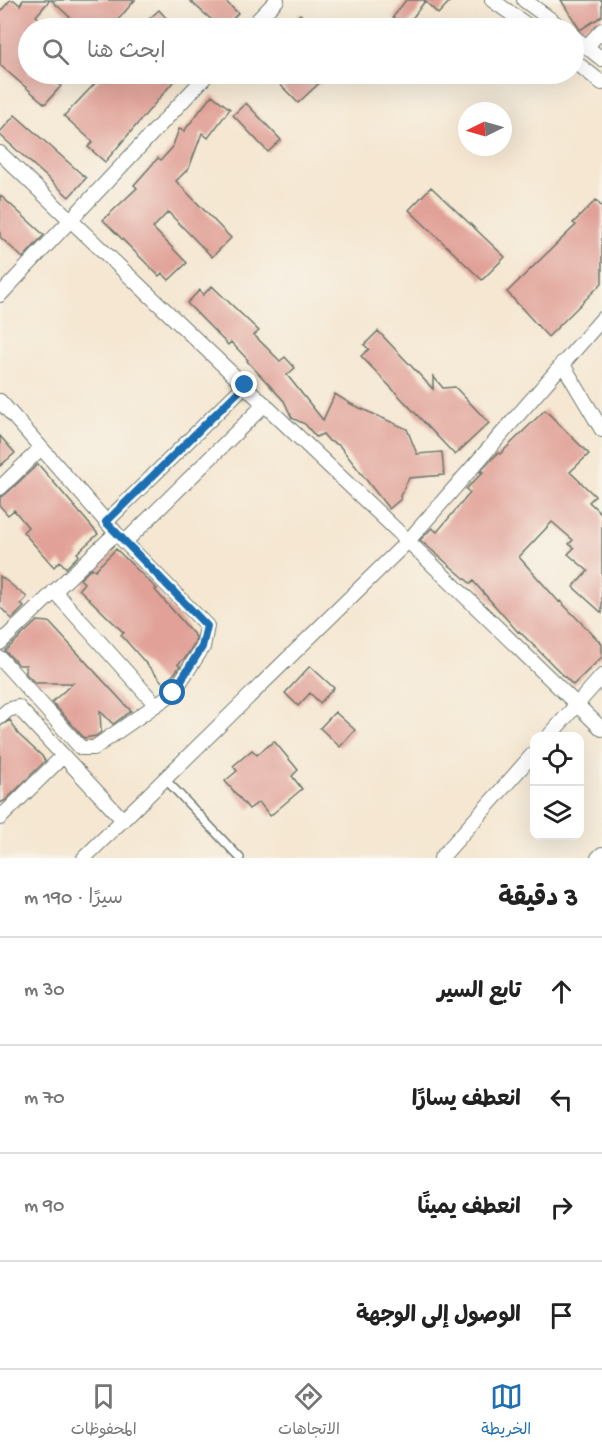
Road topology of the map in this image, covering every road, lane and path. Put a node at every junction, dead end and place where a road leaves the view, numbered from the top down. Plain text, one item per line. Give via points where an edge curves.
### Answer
1 (277, 0) edge
2 (492, 0) edge
3 (524, 0) edge
4 (260, 18) edge
5 (517, 18) edge
6 (548, 18) edge
7 (602, 30) edge
8 (586, 47) joint
9 (602, 59) edge
10 (584, 69) edge
11 (602, 83) edge
12 (199, 84) edge
13 (0, 153) edge
14 (71, 220) junction
15 (0, 295) edge
16 (602, 319) edge
17 (562, 363) junction
18 (245, 385) junction
19 (0, 401) edge
20 (265, 404) junction
21 (602, 430) edge
22 (41, 448) junction
23 (0, 488) edge
24 (106, 522) junction
25 (120, 537) junction
26 (408, 541) junction
27 (54, 591) junction
28 (0, 643) edge
29 (0, 658) edge
30 (602, 676) edge
31 (156, 705) junction
32 (577, 705) junction
33 (0, 717) edge
34 (602, 729) edge
35 (553, 732) edge
36 (63, 756) junction
37 (530, 758) edge
38 (165, 779) junction
39 (0, 818) edge
40 (123, 820) junction
41 (602, 854) edge
42 (84, 858) edge
43 (240, 858) edge
44 (441, 858) edge
45 (598, 858) edge

1 - 4 street
2 - 5 street
3 - 6 street
7 - 8 street
8 - 9 street
10 - 11 street
12 - 14 street
13 - 14 street
14 - 15 street
14 - 18 street
16 - 17 street
17 - 21 street
17 - 26 street
18 - 20 street
18 - 24 street
19 - 22 street
20 - 25 street
20 - 26 street
22 - 23 street
22 - 24 street
24 - 25 street
25 - 27 street
25 - 31 street via 207,626 202,647 173,693
26 - 32 street
26 - 38 street
27 - 28 street
27 - 31 street
29 - 31 street via 81,748 94,748
30 - 32 street
32 - 34 street
32 - 35 street
33 - 36 street via 18,707
36 - 39 street
36 - 40 street
37 - 44 street
38 - 40 street
38 - 43 lane
40 - 42 street
41 - 45 street

